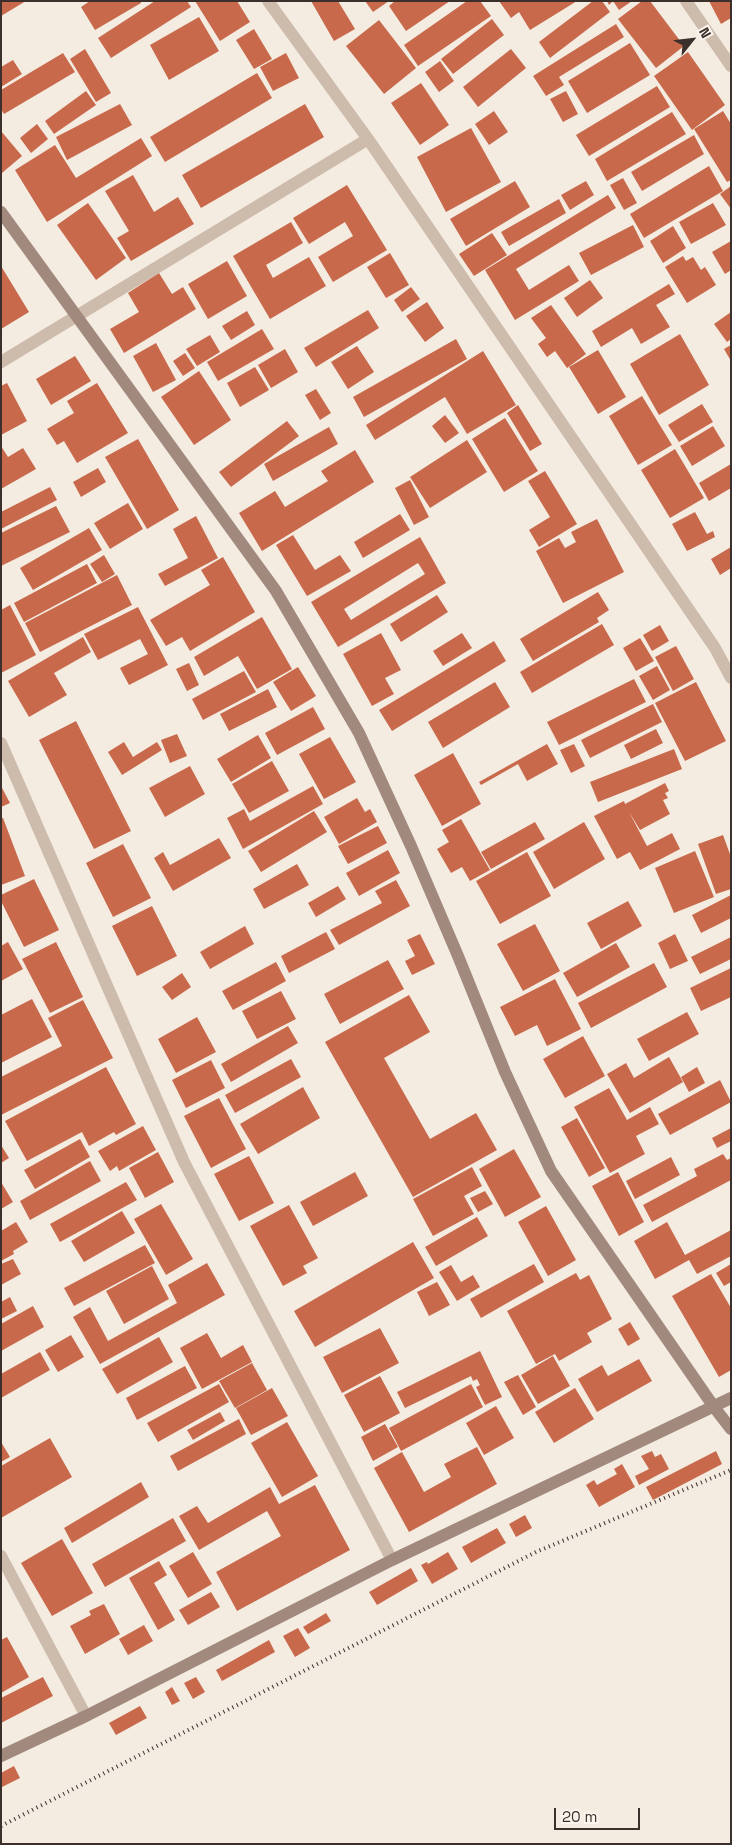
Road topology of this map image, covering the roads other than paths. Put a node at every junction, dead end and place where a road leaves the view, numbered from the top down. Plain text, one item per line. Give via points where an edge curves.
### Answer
1 (268, 1) edge
2 (686, 1) edge
3 (731, 66) edge
4 (368, 139) junction
5 (1, 212) edge
6 (77, 315) junction
7 (1, 362) edge
8 (731, 678) edge
9 (1, 743) edge
10 (731, 1398) edge
11 (714, 1407) junction
12 (731, 1429) edge
13 (1, 1556) edge
14 (392, 1560) junction
15 (86, 1716) junction
16 (1, 1756) edge

1 - 4 street
2 - 3 street
4 - 6 street
4 - 8 street via 715,648
5 - 6 main road
6 - 7 street
6 - 11 main road via 276,591 354,725 411,846 504,1072 551,1171
9 - 14 street via 184,1162
10 - 11 main road
11 - 12 main road
11 - 14 main road
13 - 15 street
14 - 15 main road
15 - 16 main road

